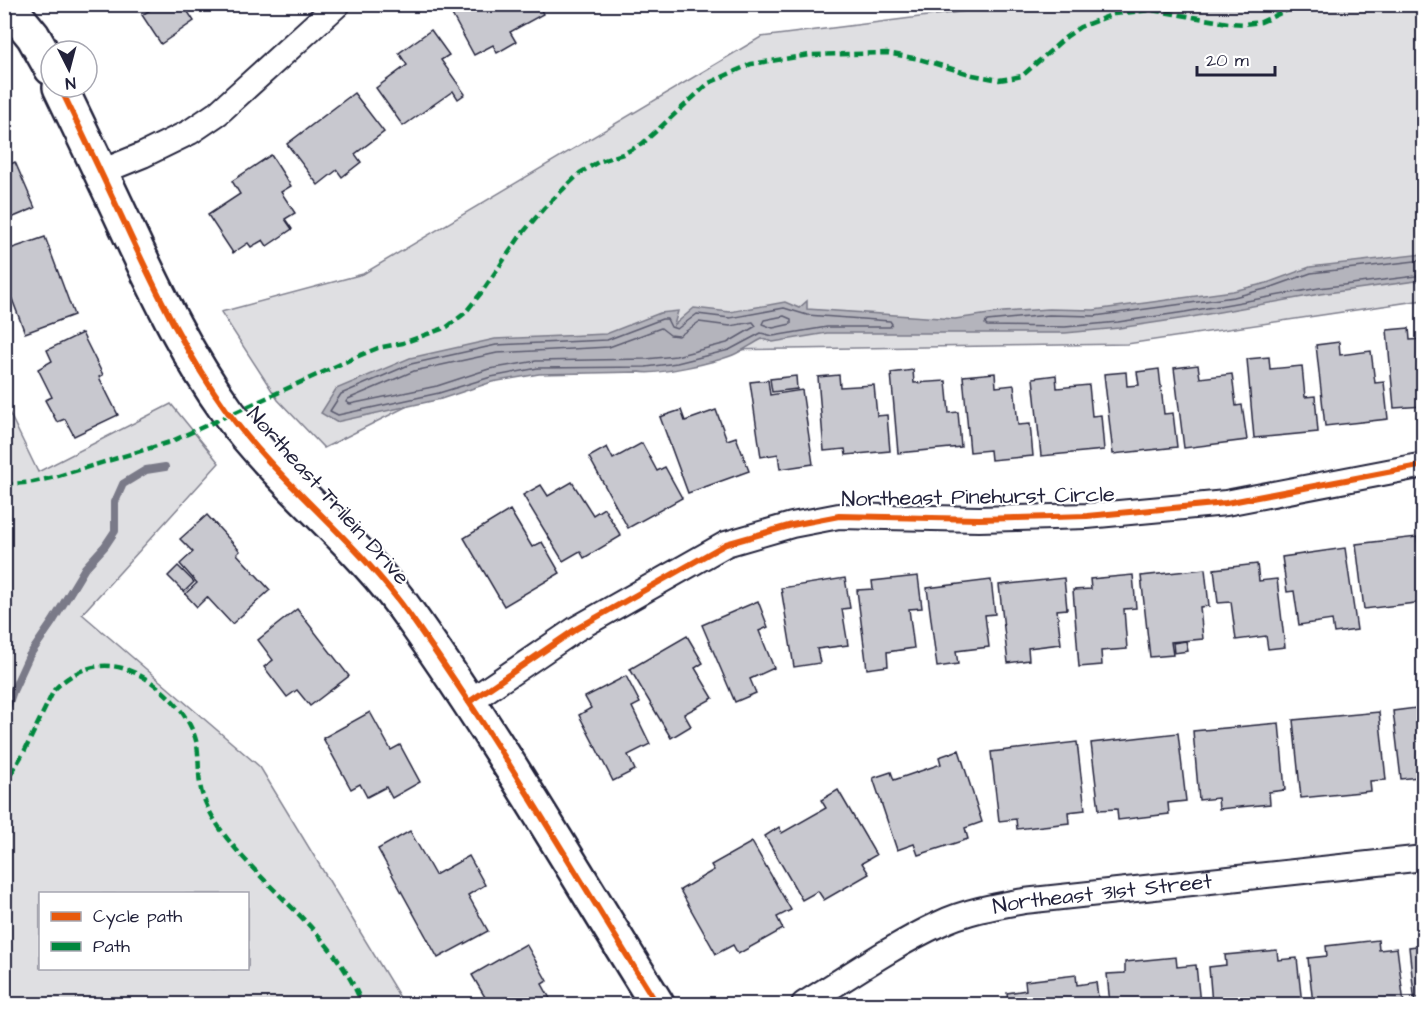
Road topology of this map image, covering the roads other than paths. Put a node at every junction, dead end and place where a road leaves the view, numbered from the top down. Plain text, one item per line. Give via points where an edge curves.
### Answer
1 (7, 4) edge
2 (338, 4) edge
3 (39, 47) edge
4 (66, 99) edge
5 (101, 172) junction
6 (1424, 465) edge
7 (469, 702) junction
8 (1424, 858) edge
9 (657, 1005) edge
10 (804, 1005) edge

1 - 3 street
2 - 5 street via 218,113 190,132
4 - 5 street, Northeast Trilein Drive
5 - 7 street, Northeast Trilein Drive via 169,315 227,411 267,460 363,558 409,614
6 - 7 street, Northeast Pinehurst Circle via 1226,503 1088,516 839,516 792,525 726,544 576,629
7 - 9 street, Northeast Trilein Drive
8 - 10 street, Northeast 31st Street via 1024,901 981,909 941,923 898,945

